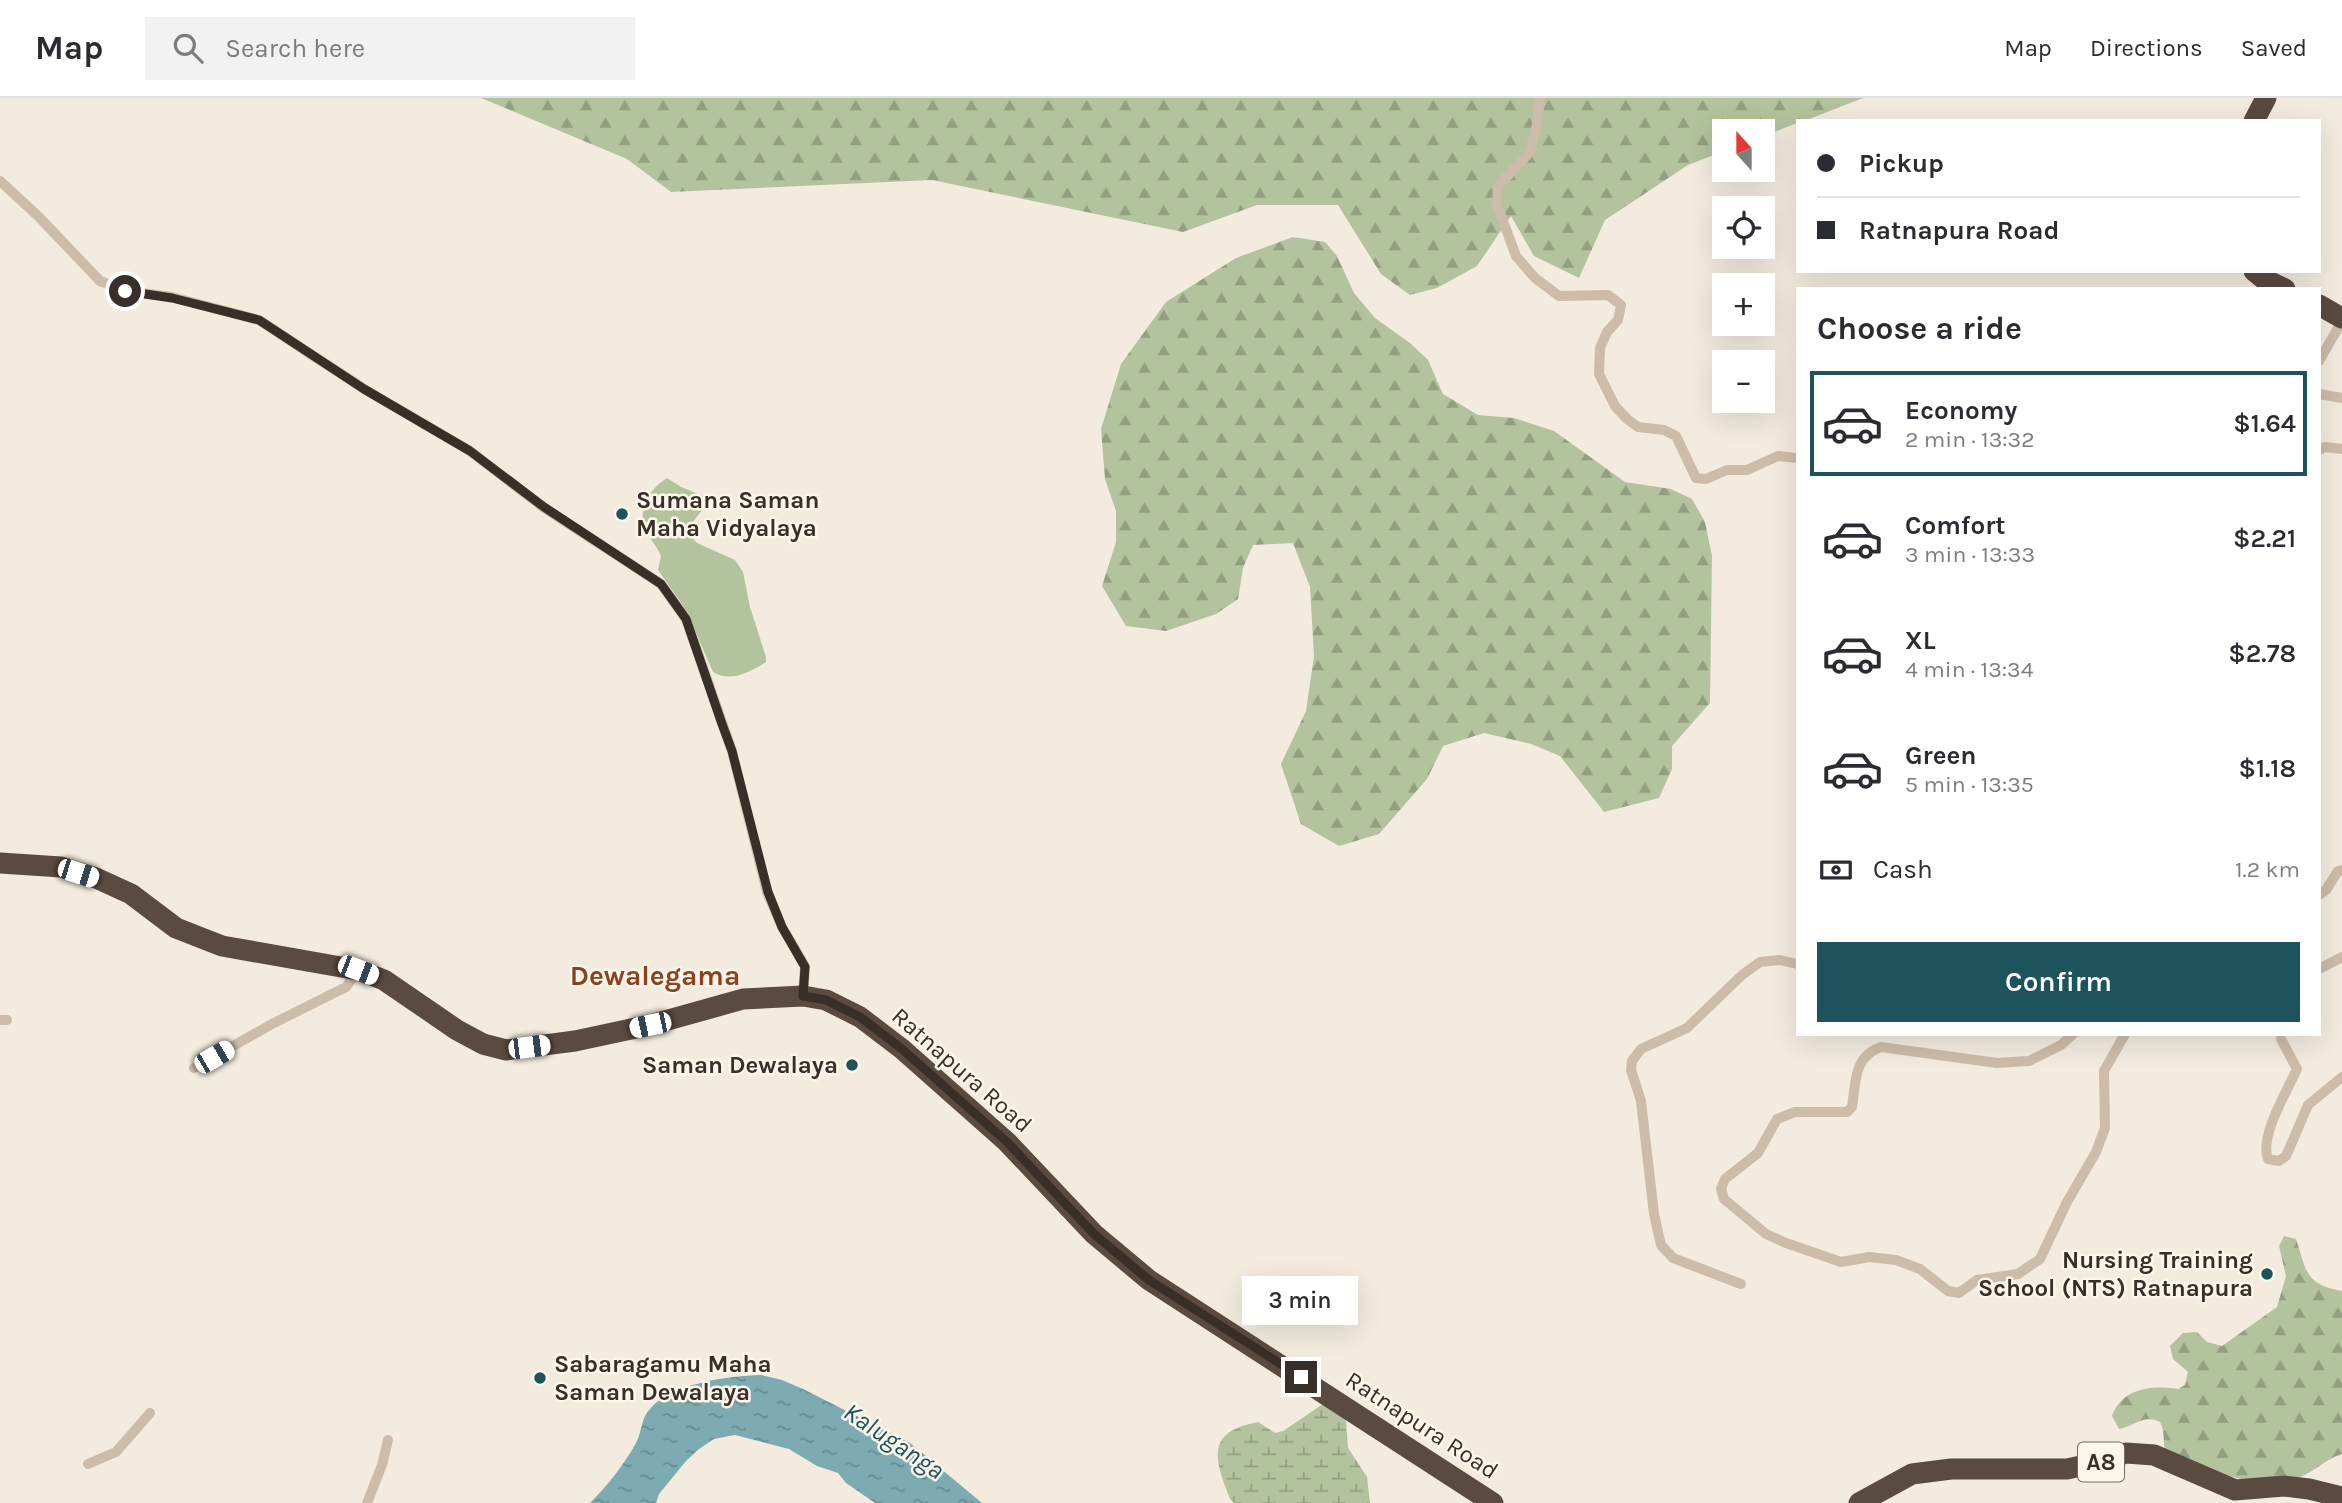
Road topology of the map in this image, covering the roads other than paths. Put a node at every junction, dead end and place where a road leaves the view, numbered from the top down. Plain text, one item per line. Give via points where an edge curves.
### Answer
1 (1540, 98) edge
2 (2266, 98) edge
3 (2256, 119) edge
4 (0, 181) edge
5 (2257, 273) edge
6 (2281, 287) edge
7 (2321, 306) edge
8 (2342, 320) edge
9 (2321, 357) edge
10 (2321, 394) edge
11 (2342, 398) edge
12 (2321, 449) edge
13 (2342, 449) edge
14 (1796, 458) edge
15 (0, 863) edge
16 (2342, 870) edge
17 (2321, 894) edge
18 (2342, 957) edge
19 (1796, 964) edge
20 (2321, 968) edge
21 (358, 970) junction
22 (803, 996) junction
23 (2071, 1036) edge
24 (2120, 1036) edge
25 (2281, 1039) dead end
26 (194, 1068) dead end
27 (2342, 1077) edge
28 (1741, 1284) dead end
29 (150, 1413) dead end
30 (388, 1440) dead end
31 (88, 1464) dead end
32 (2342, 1497) edge
33 (367, 1503) edge
34 (1493, 1503) edge
35 (1859, 1503) edge

1 - 14 street via 1529,153 1498,186 1497,205 1516,256 1535,278 1559,296 1608,295 1622,305 1600,348 1599,374 1615,406 1638,427 1676,436 1696,478 1747,470 1779,456
2 - 3 highway
4 - 22 street via 100,281 125,291 259,320 470,451 544,507 661,584 686,619 732,751 768,892 805,967
5 - 6 highway
7 - 8 highway
8 - 9 street
10 - 11 street
12 - 13 street
15 - 21 highway, Ratnapura Road via 61,867 96,878 131,894 176,928 222,946
16 - 17 street
18 - 20 street
19 - 28 street via 1760,962 1687,1028 1641,1049 1632,1061 1661,1245 1673,1258
21 - 22 highway, Ratnapura Road via 384,980 457,1030 506,1050 575,1041 743,999
21 - 26 street via 346,987
22 - 34 highway, Ratnapura Road via 826,1000 860,1017 902,1049 1007,1142 1094,1234 1149,1280
23 - 24 street via 2029,1061 1997,1063 1881,1047 1870,1051 1860,1063 1852,1107 1847,1112 1794,1112 1777,1119 1758,1153 1725,1179 1724,1199 1766,1234 1786,1244 1841,1262 1896,1259 1920,1269 1948,1291 1959,1293 1977,1280 2018,1274 2040,1259 2096,1152 2105,1128 2104,1071
25 - 27 street via 2297,1069 2270,1128 2264,1150 2268,1159 2279,1161 2286,1156 2308,1105
29 - 31 street via 116,1452
30 - 33 street
32 - 35 highway, A8 via 2284,1486 2235,1490 2154,1455 2126,1453 2067,1469 1951,1469 1912,1474

